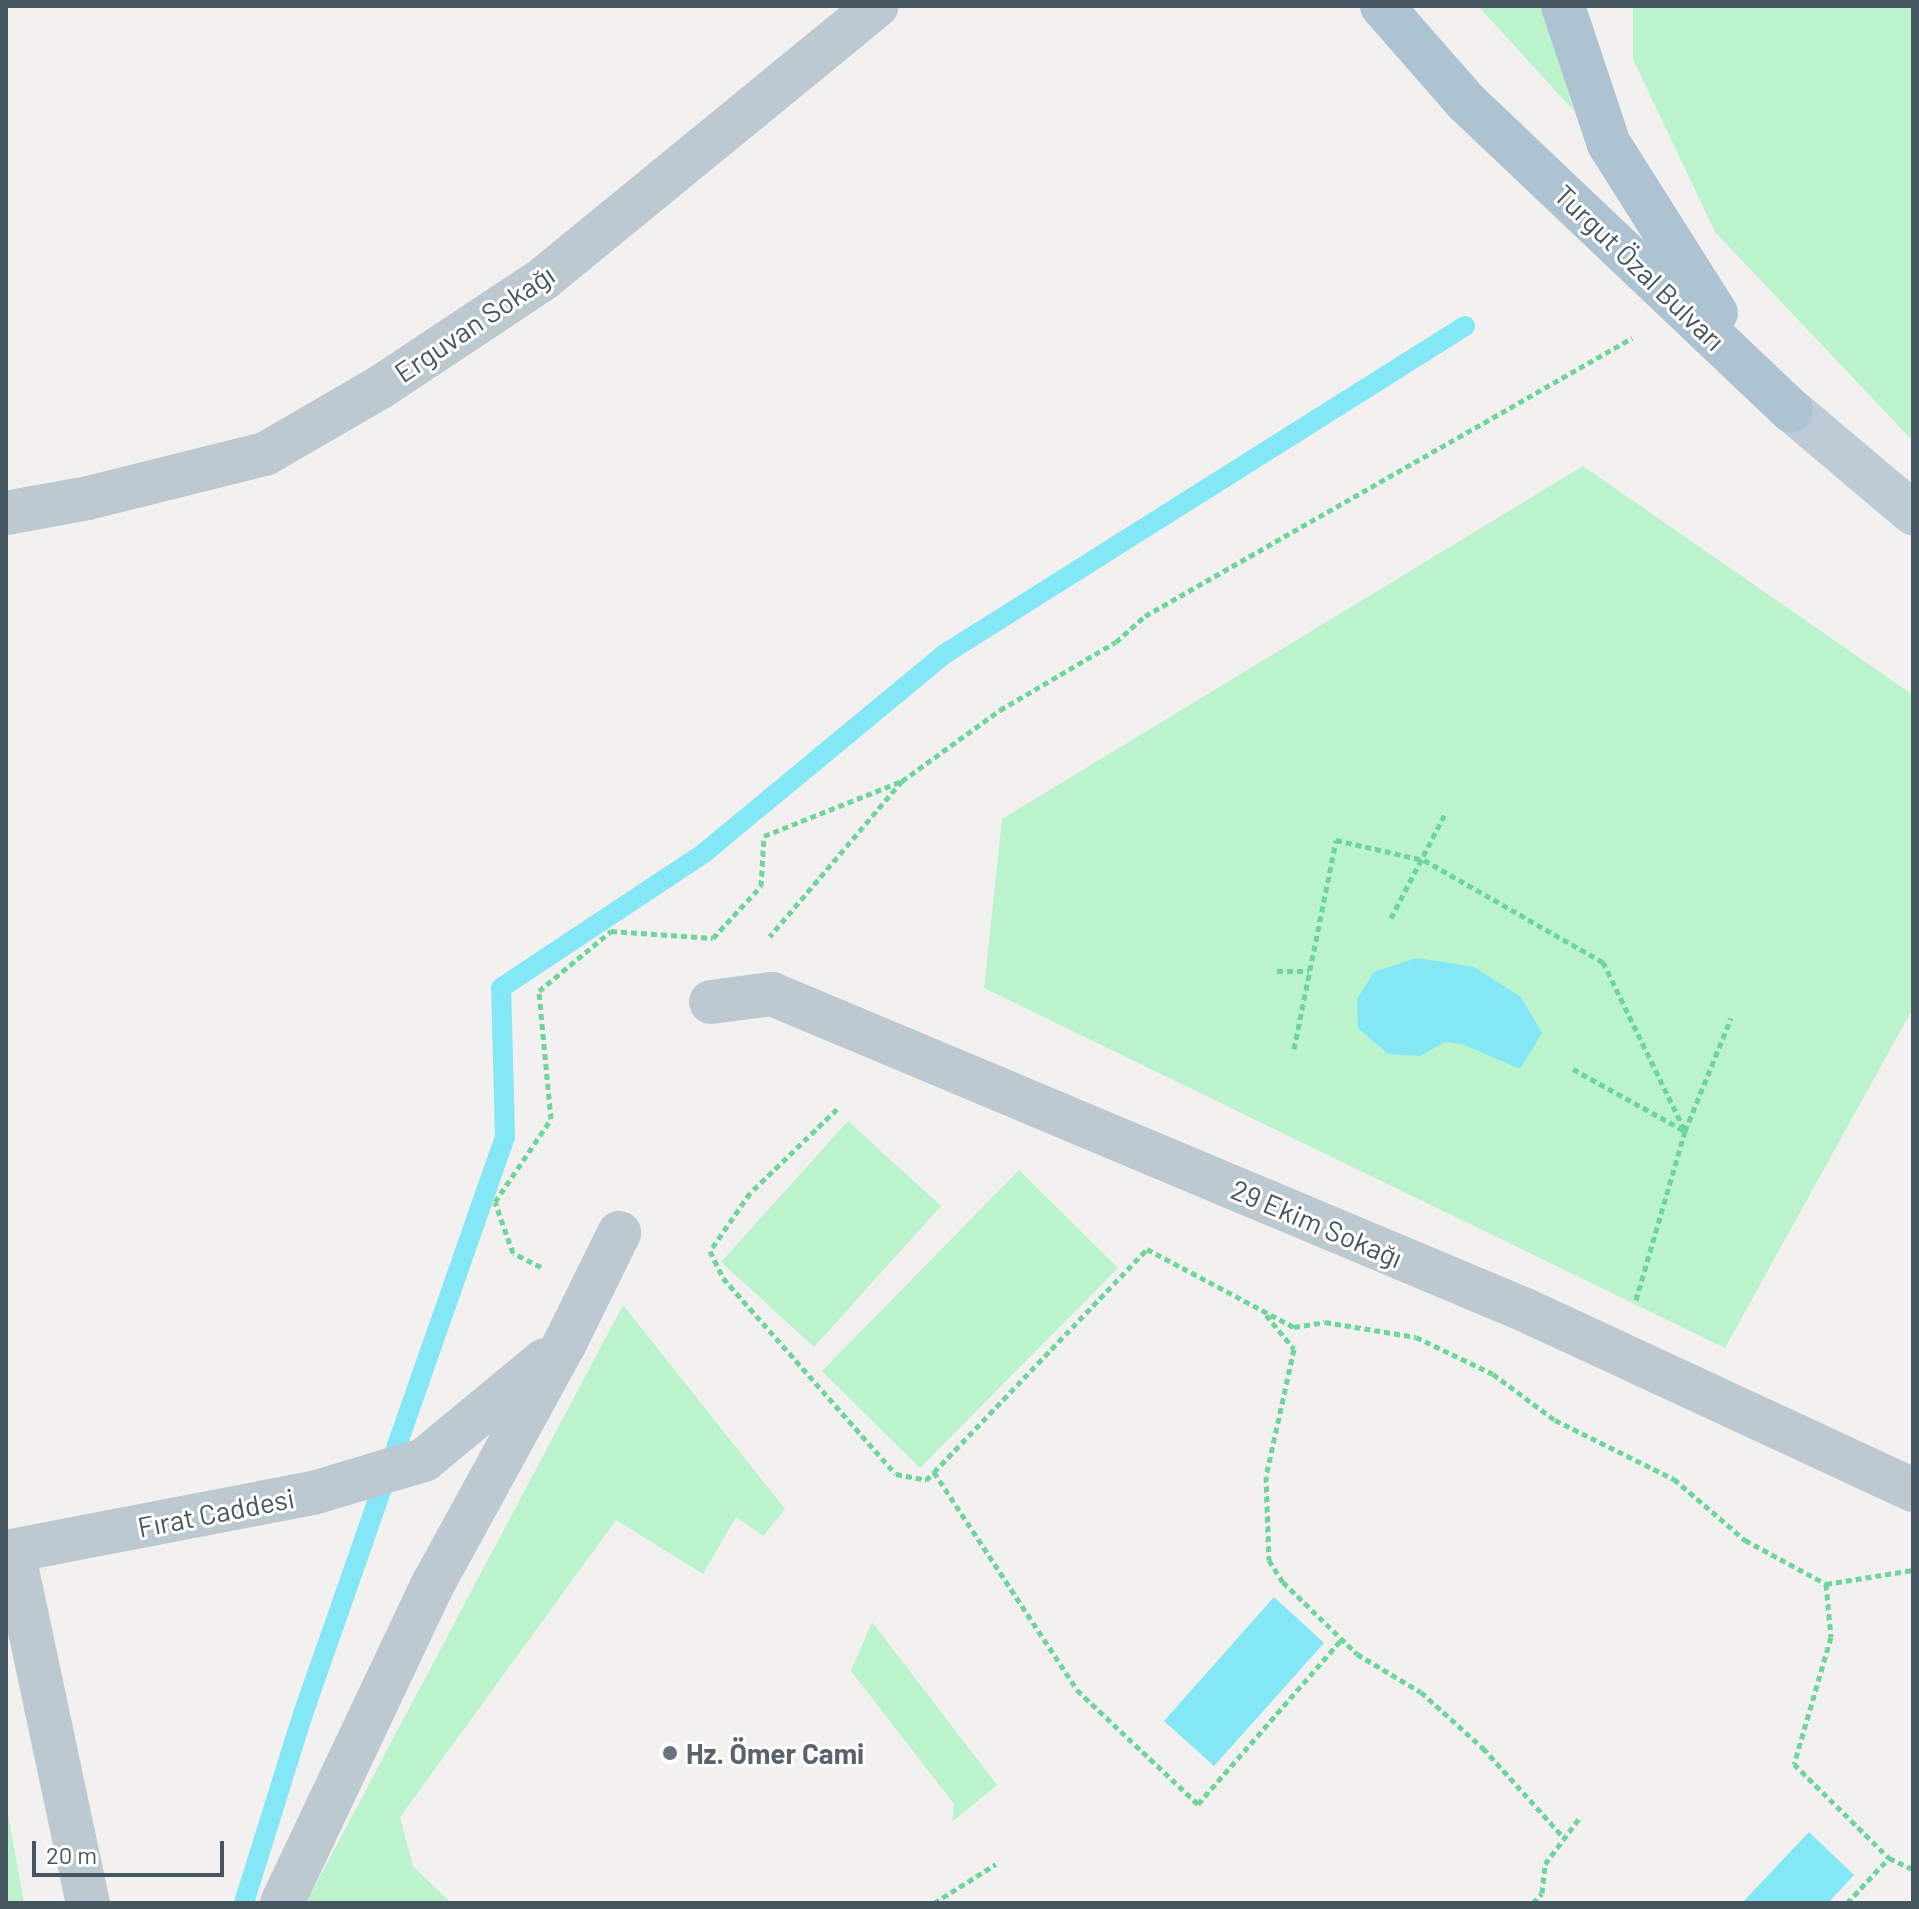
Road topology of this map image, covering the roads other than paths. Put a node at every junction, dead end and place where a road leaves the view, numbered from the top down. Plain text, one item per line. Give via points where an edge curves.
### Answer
1 (876, 6) edge
2 (1382, 6) edge
3 (1563, 6) edge
4 (1791, 410) junction
5 (6, 513) edge
6 (1913, 513) edge
7 (711, 1002) dead end
8 (619, 1233) dead end
9 (564, 1345) junction
10 (1913, 1490) edge
11 (9, 1552) edge
12 (88, 1903) edge
13 (282, 1903) edge

1 - 5 street, Erguvan Sokağı via 543,279 355,402 265,454
2 - 4 main road, Turgut Özal Bulvarı via 1466,102
3 - 4 main road via 1609,144 1689,277
4 - 6 main road, Turgut Özal Bulvarı
7 - 10 street, 29 Ekim Sokağı via 772,994 1621,1355
8 - 9 street
9 - 11 street, Fırat Caddesi via 424,1460 341,1484
9 - 13 street via 433,1584
11 - 12 street

